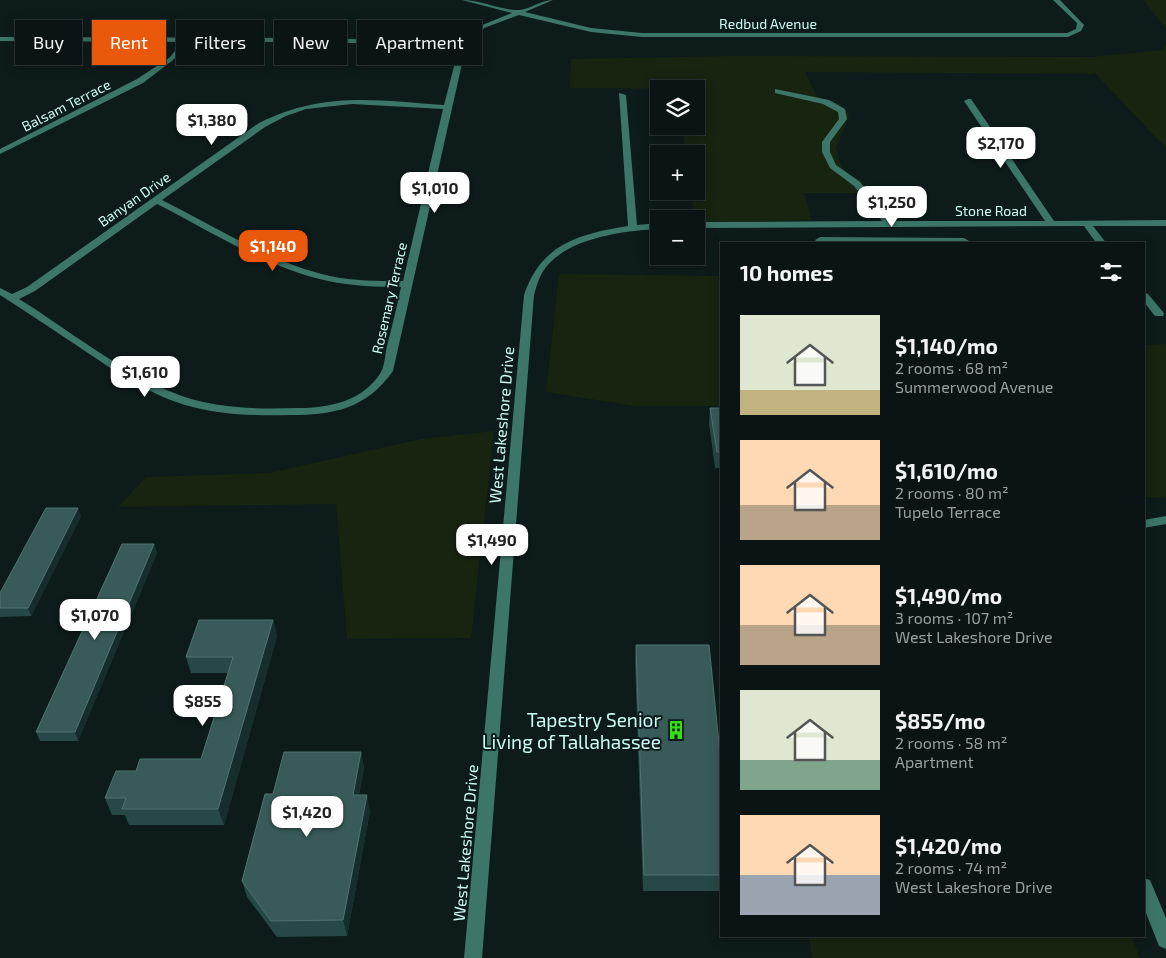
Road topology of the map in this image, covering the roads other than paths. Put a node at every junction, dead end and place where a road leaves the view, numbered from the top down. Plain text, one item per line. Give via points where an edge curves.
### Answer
1 (465, 0) edge
2 (550, 0) edge
3 (1056, 0) edge
4 (517, 13) junction
5 (482, 27) edge
6 (4, 39) edge
7 (176, 40) edge
8 (264, 40) edge
9 (357, 41) edge
10 (0, 45) edge
11 (176, 53) edge
12 (458, 65) edge
13 (778, 91) dead end
14 (622, 95) dead end
15 (968, 101) dead end
16 (447, 107) junction
17 (0, 152) edge
18 (156, 200) junction
19 (1166, 223) edge
20 (955, 224) junction
21 (1052, 224) junction
22 (1086, 224) junction
23 (705, 225) edge
24 (890, 225) junction
25 (650, 227) edge
26 (633, 228) junction
27 (820, 240) dead end
28 (965, 242) edge
29 (1100, 242) edge
30 (407, 284) junction
31 (0, 291) edge
32 (1145, 297) edge
33 (12, 298) junction
34 (1159, 314) dead end
35 (1166, 520) edge
36 (1145, 524) edge
37 (1145, 888) edge
38 (1166, 940) edge
39 (473, 958) edge

1 - 4 street, Redbud Avenue
2 - 4 street
3 - 4 street, Redbud Avenue via 1081,28 1053,36 642,35 596,31
4 - 5 street
6 - 7 street
6 - 10 street
8 - 9 street
11 - 17 street, Balsam Terrace via 140,81
12 - 16 street, Rosemary Terrace
13 - 24 street via 817,99 842,111 843,119 826,142 826,152 833,166 857,184
14 - 26 street
15 - 21 street
16 - 18 street, Banyan Drive via 341,102 290,110 262,125
16 - 30 street, Rosemary Terrace
18 - 30 street via 259,252 316,275 364,283
18 - 33 street, Banyan Drive via 31,289
19 - 22 street, Stone Road
20 - 21 street, Stone Road
20 - 24 street, Stone Road
20 - 28 street
21 - 22 street, Stone Road
22 - 29 street
23 - 24 street, Stone Road
25 - 26 street
26 - 39 street, West Lakeshore Drive via 578,242 550,258 534,279 529,295
27 - 28 street
30 - 33 street, Rosemary Terrace via 387,371 377,386 354,402 320,410 245,410 190,403 132,377
31 - 33 street, Rosemary Terrace
32 - 34 street
35 - 36 street
37 - 38 street

